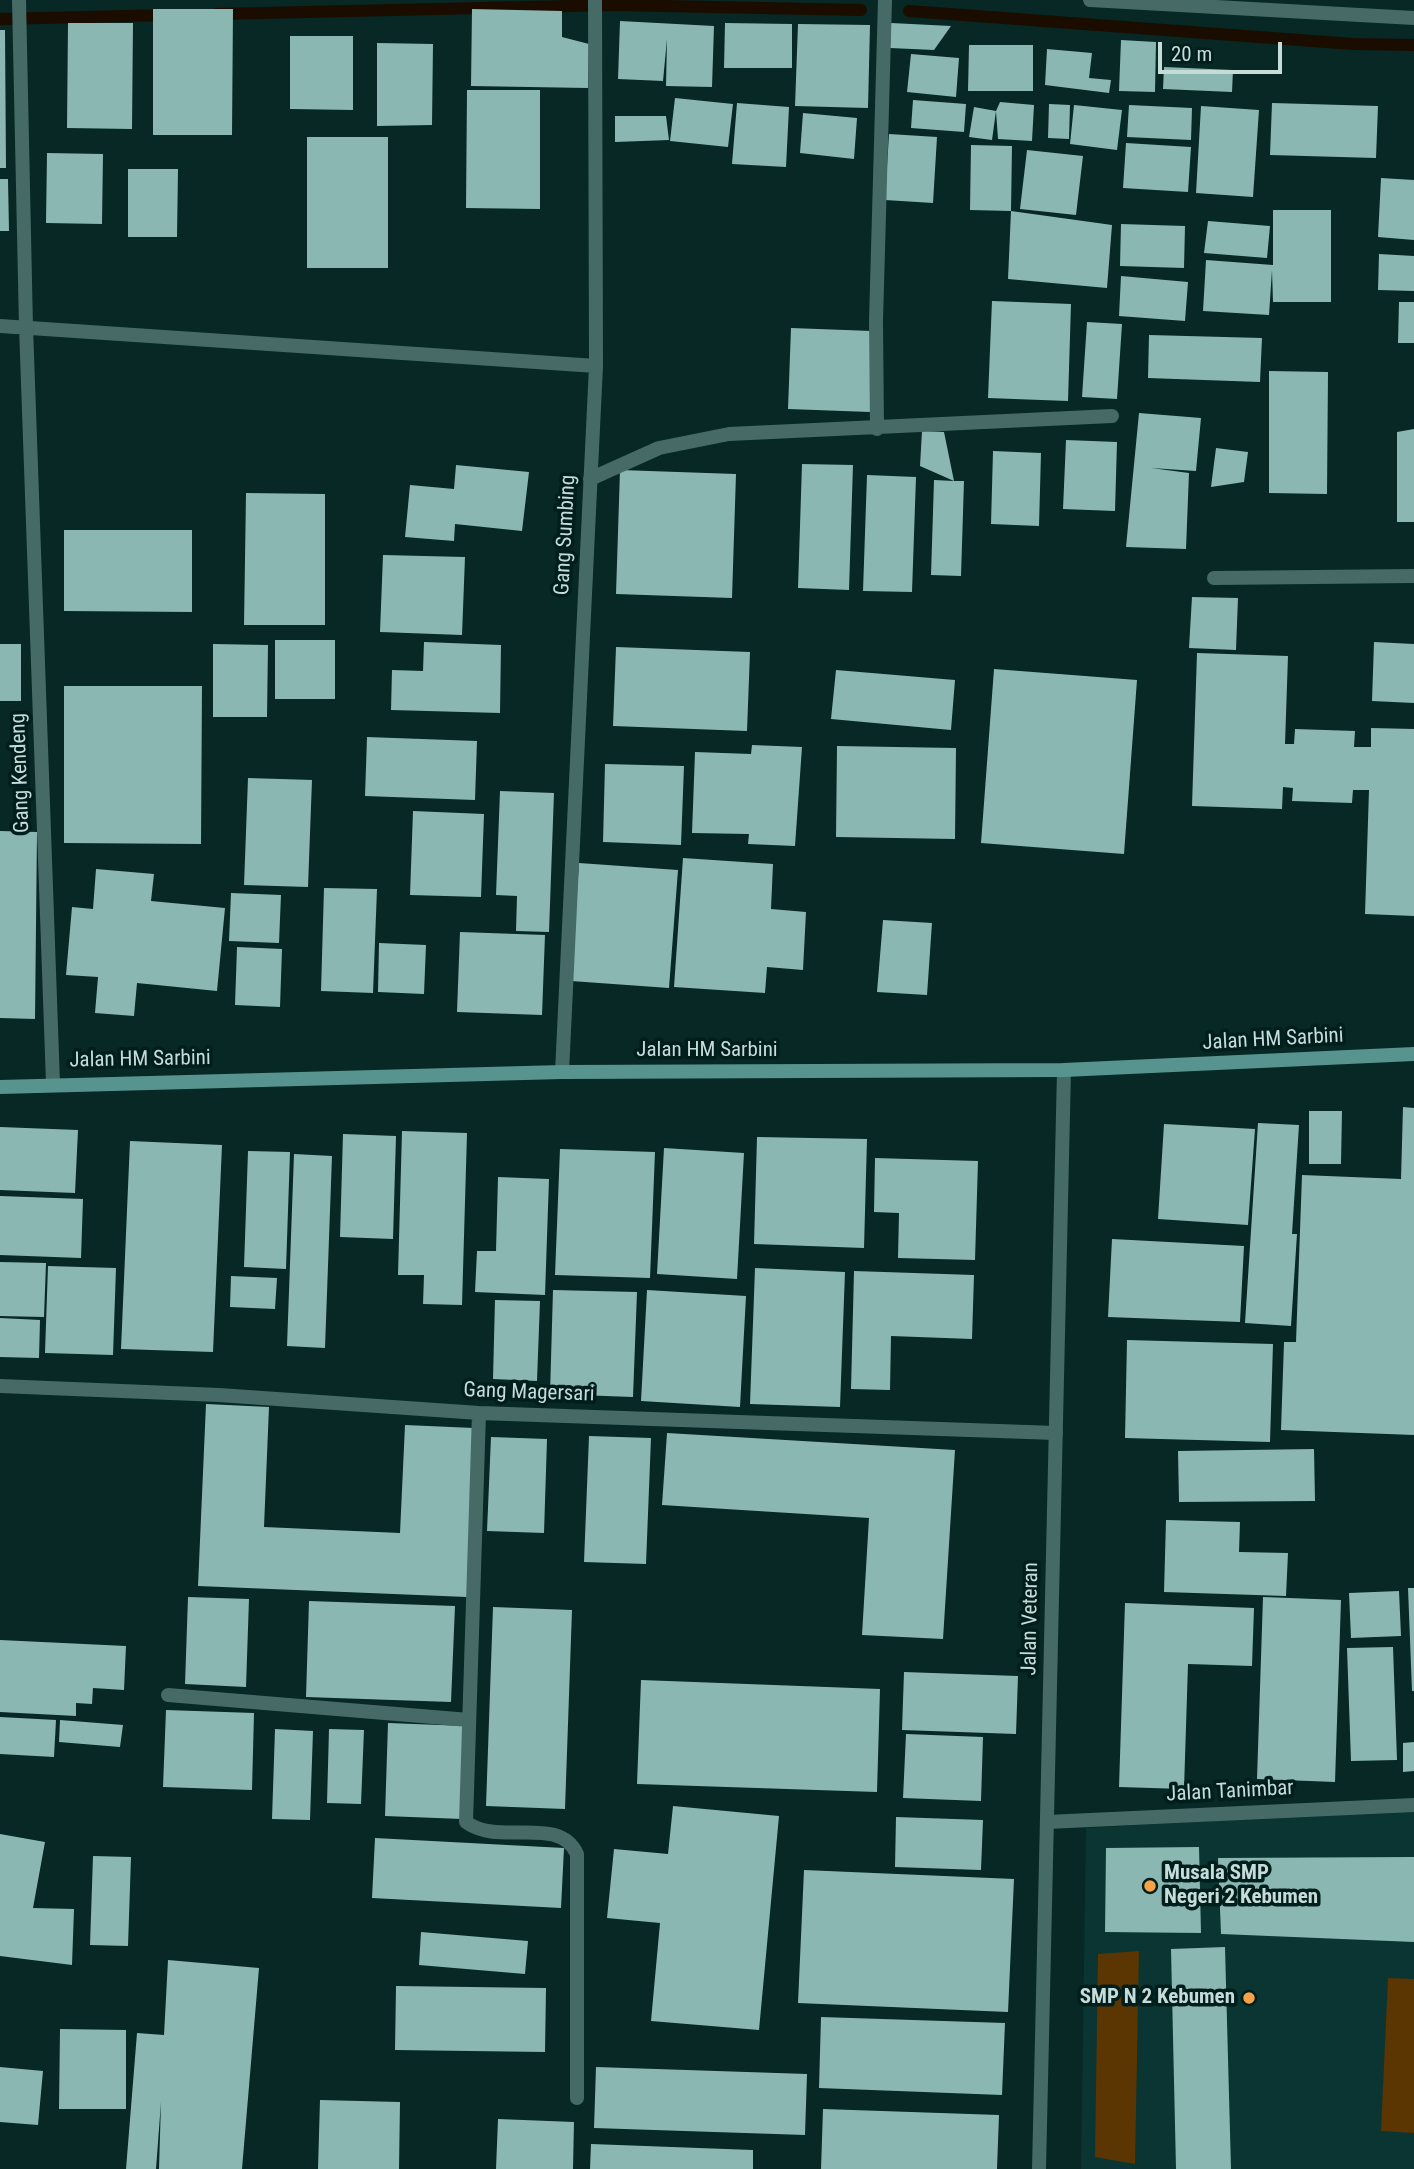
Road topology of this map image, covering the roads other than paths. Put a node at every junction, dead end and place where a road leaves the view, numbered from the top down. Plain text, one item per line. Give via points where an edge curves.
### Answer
1 (595, 0) edge
2 (885, 0) edge
3 (1090, 0) edge
4 (19, 3) edge
5 (1414, 18) edge
6 (0, 326) edge
7 (26, 327) junction
8 (596, 366) junction
9 (1112, 416) dead end
10 (877, 429) junction
11 (590, 479) junction
12 (1414, 576) edge
13 (1214, 578) dead end
14 (1414, 1054) edge
15 (1064, 1070) junction
16 (562, 1072) junction
17 (53, 1083) junction
18 (0, 1087) edge
19 (0, 1387) edge
20 (479, 1413) junction
21 (1056, 1433) junction
22 (168, 1695) dead end
23 (468, 1720) junction
24 (1414, 1805) edge
25 (1047, 1822) junction
26 (577, 2098) dead end
27 (1039, 2169) edge

1 - 8 street, Gang Sumbing
2 - 10 street
3 - 5 street
4 - 7 street, Gang Kendeng
6 - 7 street
7 - 8 street
7 - 17 street, Gang Kendeng
8 - 11 street, Gang Sumbing
9 - 10 street
10 - 11 street via 729,434 659,448
11 - 16 street, Gang Sumbing
12 - 13 street
14 - 15 main road, Jalan HM Sarbini
15 - 16 main road, Jalan HM Sarbini
15 - 21 street, Jalan Veteran
16 - 17 main road, Jalan HM Sarbini
17 - 18 main road, Jalan HM Sarbini
19 - 20 street, Gang Magersari via 219,1395
20 - 21 street, Gang Magersari
20 - 23 street
21 - 25 street, Jalan Veteran
22 - 23 street
23 - 26 street via 466,1822 477,1830 497,1833 559,1834 572,1841 578,1854
24 - 25 street, Jalan Tanimbar
25 - 27 street, Jalan Veteran

